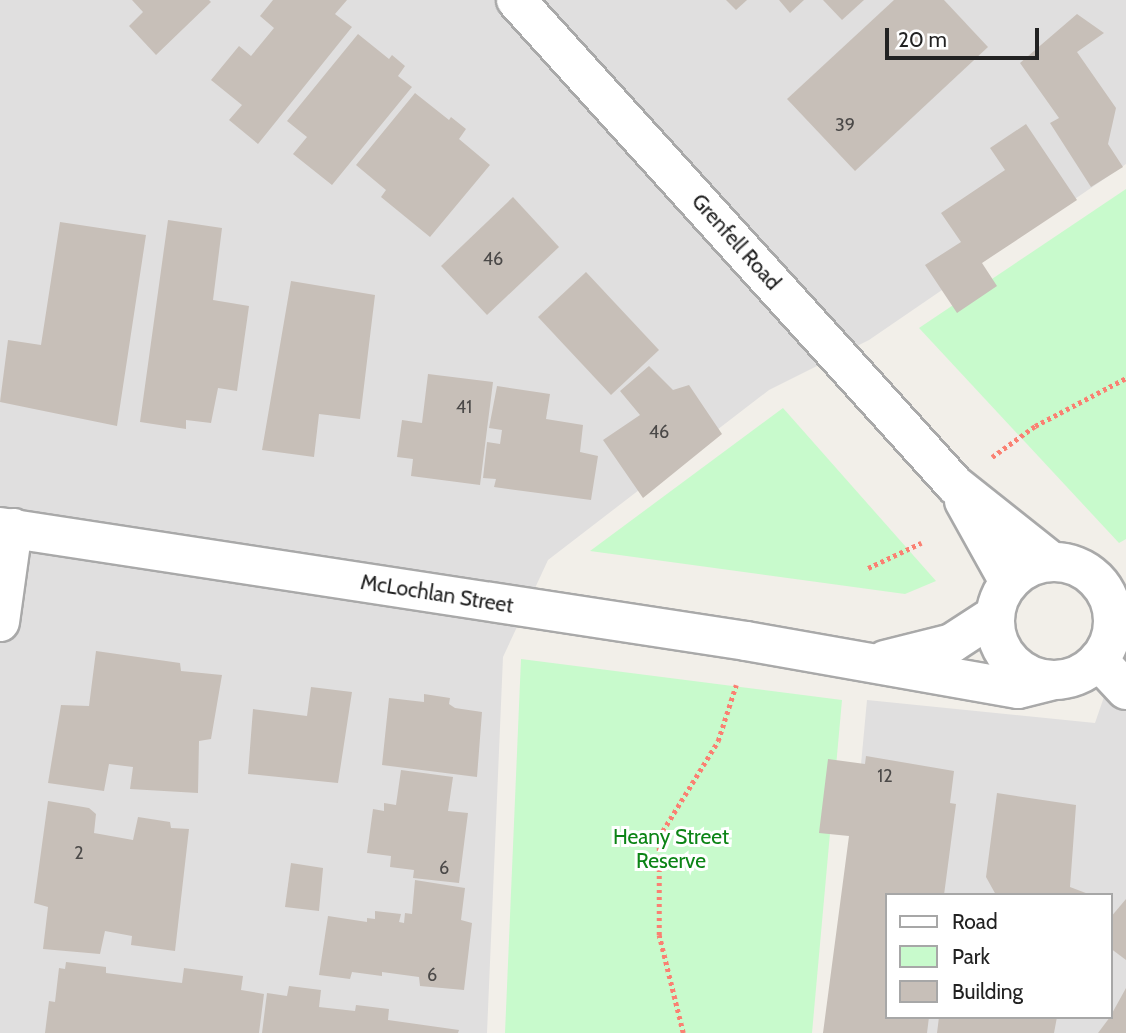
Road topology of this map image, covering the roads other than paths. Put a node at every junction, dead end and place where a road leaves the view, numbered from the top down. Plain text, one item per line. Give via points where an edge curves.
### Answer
1 (516, 0) edge
2 (955, 485) junction
3 (7, 528) edge
4 (1051, 561) junction
5 (1002, 599) junction
6 (0, 622) edge
7 (1098, 660) junction
8 (873, 663) junction
9 (1054, 680) junction
10 (1126, 690) edge

1 - 2 street, Grenfell Road
2 - 4 street, Grenfell Road
2 - 5 street, Grenfell Road
3 - 6 street
3 - 8 street, McLochlan Street
4 - 5 street via 1021,571
4 - 7 street via 1089,572 1111,605 1109,643
5 - 8 street, McLochlan Street via 953,643
5 - 9 street via 996,635 1004,653 1035,677
7 - 9 street via 1070,677
7 - 10 street
8 - 9 street, McLochlan Street via 1018,689

